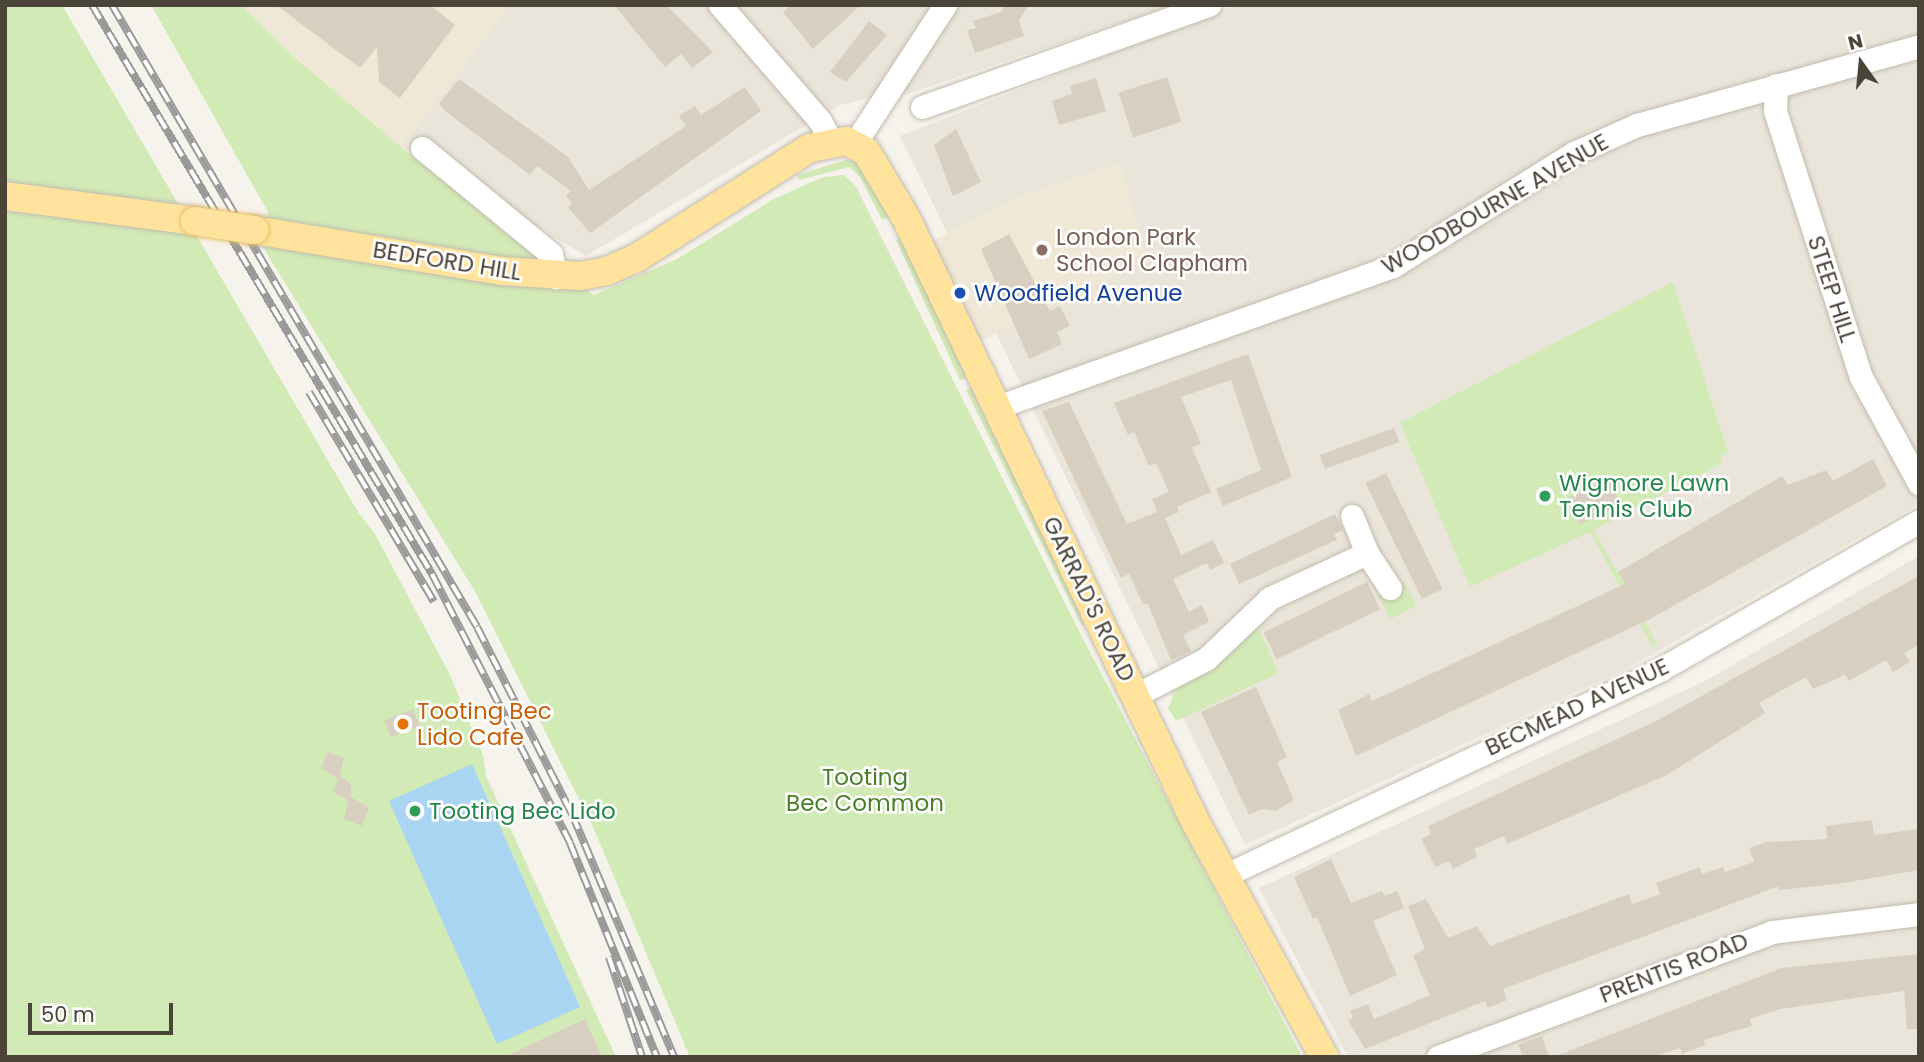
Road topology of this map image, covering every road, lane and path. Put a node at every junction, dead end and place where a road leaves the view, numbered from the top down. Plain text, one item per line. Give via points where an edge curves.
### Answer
1 (720, 5) edge
2 (944, 5) edge
3 (1209, 5) edge
4 (1919, 46) edge
5 (1776, 85) junction
6 (922, 107) dead end
7 (843, 142) junction
8 (422, 148) dead end
9 (5, 196) edge
10 (556, 277) junction
11 (997, 407) junction
12 (1919, 483) edge
13 (1352, 516) dead end
14 (1919, 521) edge
15 (1367, 553) junction
16 (1390, 588) dead end
17 (1136, 695) junction
18 (1226, 875) junction
19 (1919, 914) edge
20 (1324, 1057) edge
21 (1438, 1057) edge

1 - 7 street
2 - 7 street
3 - 6 street
4 - 5 street, WOODBOURNE AVENUE
5 - 11 street, WOODBOURNE AVENUE via 1661,117 1574,153 1393,266
5 - 12 street, STEEP HILL via 1775,111 1861,377
7 - 10 main road, BEDFORD HILL via 774,168 638,257 607,271
7 - 11 main road, GARRAD'S ROAD via 876,160
8 - 10 street via 551,254
9 - 10 main road, BEDFORD HILL, bridge
11 - 17 main road, GARRAD'S ROAD
13 - 15 street
14 - 18 street, BECMEAD AVENUE via 1661,669
15 - 16 street
15 - 17 street via 1270,598 1206,659
17 - 18 main road, GARRAD'S ROAD via 1195,821
18 - 20 main road, GARRAD'S ROAD
19 - 21 street, PRENTIS ROAD via 1772,932

